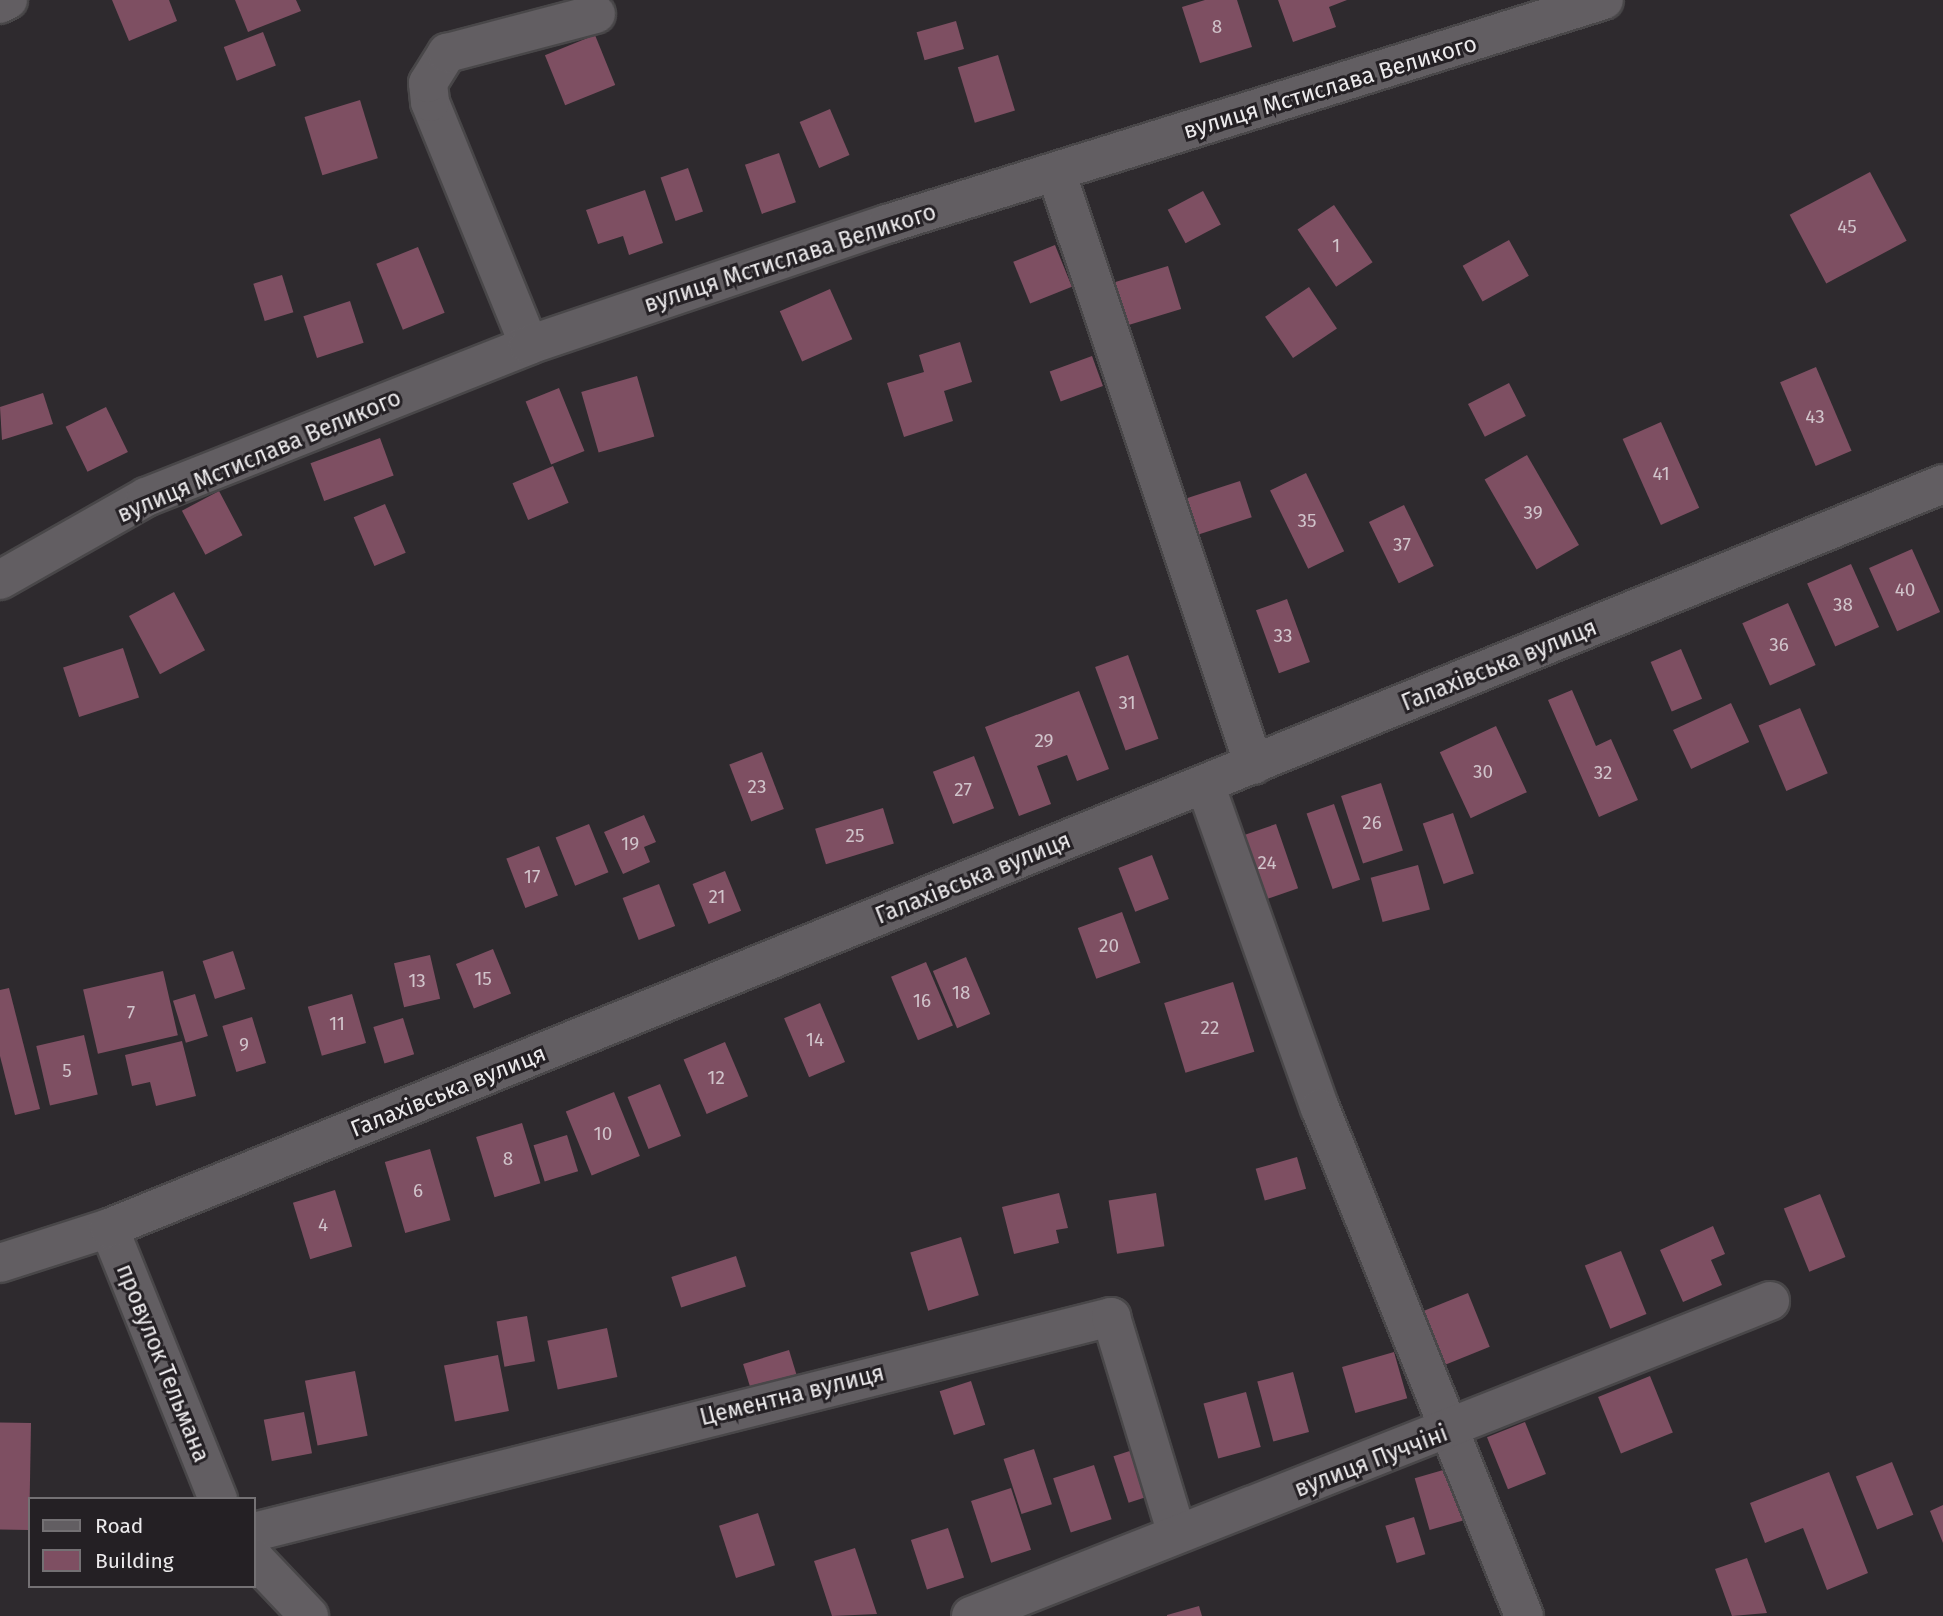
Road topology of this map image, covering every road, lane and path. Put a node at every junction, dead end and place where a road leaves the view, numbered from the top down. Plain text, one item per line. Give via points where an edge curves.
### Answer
1 (8, 0) edge
2 (1604, 0) edge
3 (0, 5) edge
4 (596, 14) dead end
5 (1056, 172) junction
6 (529, 345) junction
7 (1943, 484) edge
8 (0, 580) edge
9 (1254, 765) junction
10 (1205, 784) junction
11 (109, 1228) junction
12 (0, 1263) edge
13 (1770, 1301) dead end
14 (1449, 1431) junction
15 (217, 1497) edge
16 (256, 1531) edge
17 (1177, 1534) junction
18 (256, 1560) edge
19 (309, 1616) edge
20 (971, 1616) edge
21 (1524, 1616) edge

1 - 3 street
2 - 5 street, вулиця Мстислава Великого
4 - 6 street via 447,53 428,82 430,102
5 - 6 street, вулиця Мстислава Великого
5 - 9 street
6 - 8 street, вулиця Мстислава Великого via 146,497
7 - 9 street, Галахівська вулиця
9 - 10 street, Галахівська вулиця
10 - 11 street, Галахівська вулиця
10 - 14 street via 1320,1108
11 - 12 street, Галахівська вулиця
11 - 15 street, провулок Тельмана
13 - 14 street, вулиця Пуччіні
14 - 17 street, вулиця Пуччіні
14 - 21 street
16 - 17 street, Цементна вулиця via 1111,1317
17 - 20 street, вулиця Пуччіні
18 - 19 street

